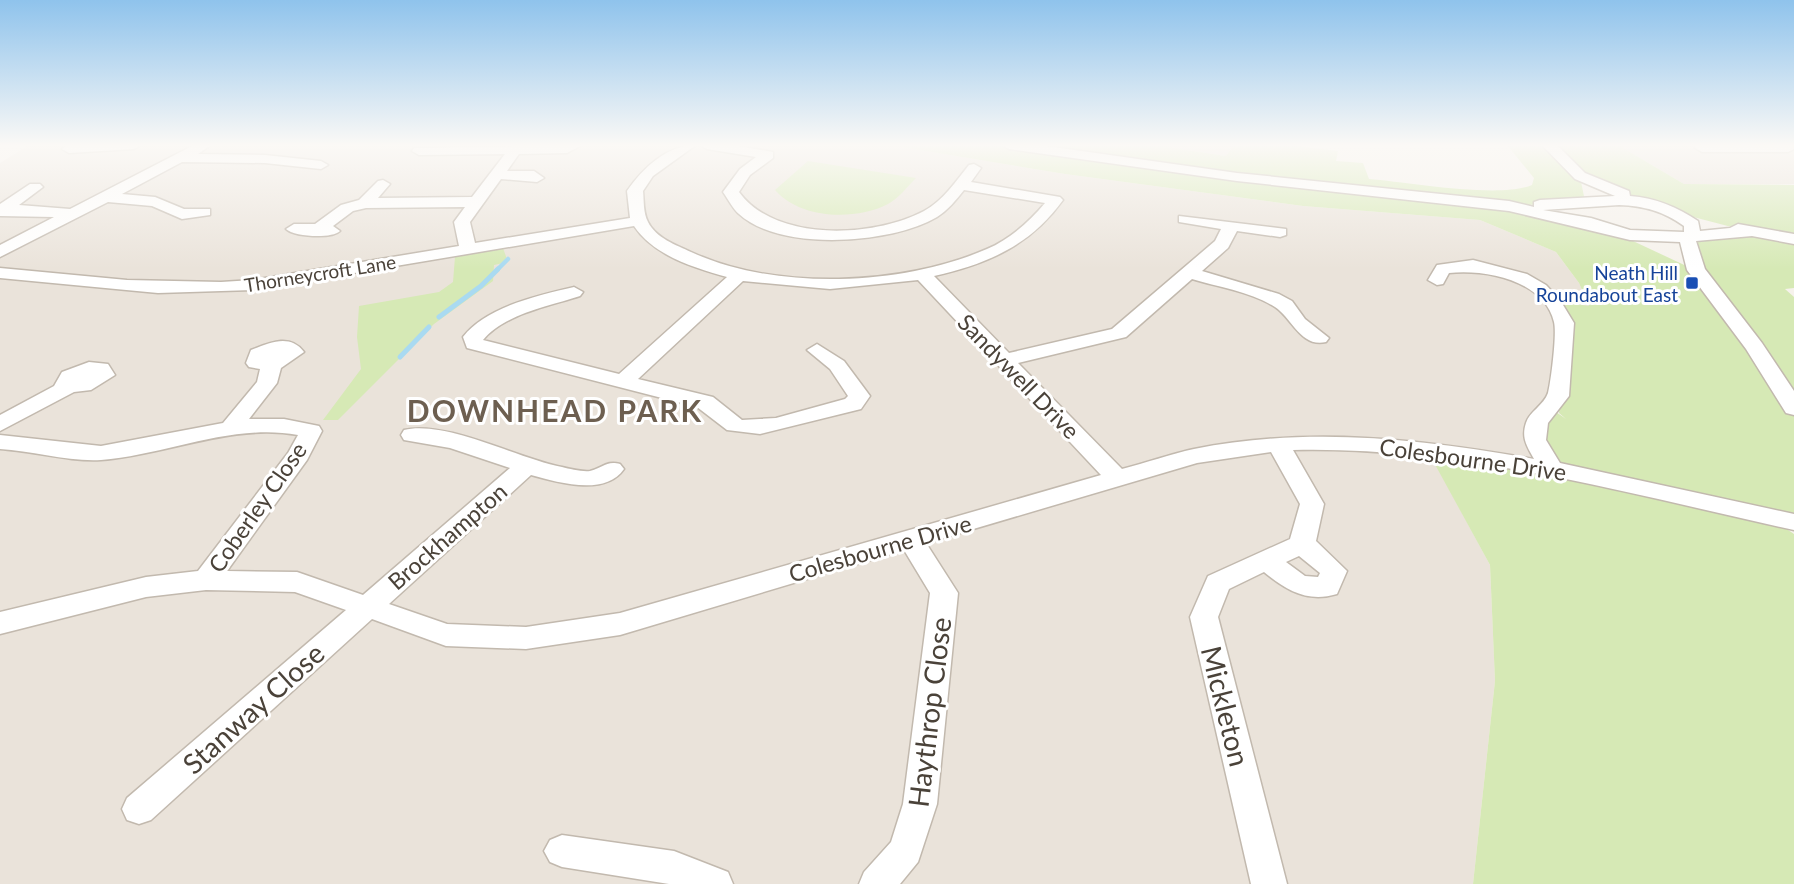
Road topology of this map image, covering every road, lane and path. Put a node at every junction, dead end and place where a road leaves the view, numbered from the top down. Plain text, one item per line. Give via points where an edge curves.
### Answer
1 (127, 186) edge
2 (383, 186) edge
3 (488, 186) edge
4 (638, 186) edge
5 (735, 186) edge
6 (959, 186) edge
7 (968, 186) edge
8 (1325, 186) edge
9 (1581, 186) edge
10 (1606, 186) edge
11 (35, 187) dead end
12 (107, 197) junction
13 (1055, 200) joint
14 (477, 202) junction
15 (1583, 202) junction
16 (365, 203) junction
17 (1509, 206) junction
18 (3, 210) edge
19 (1667, 210) junction
20 (204, 212) dead end
21 (75, 214) junction
22 (1185, 219) dead end
23 (638, 221) junction
24 (1231, 226) junction
25 (294, 229) dead end
26 (1611, 231) junction
27 (1280, 232) dead end
28 (1750, 232) junction
29 (1690, 236) junction
30 (1794, 239) edge
31 (468, 249) junction
32 (1455, 252) dead end
33 (0, 253) edge
34 (1473, 265) junction
35 (1696, 270) junction
36 (1191, 272) junction
37 (0, 273) edge
38 (921, 273) junction
39 (740, 275) junction
40 (1437, 280) dead end
41 (574, 292) dead end
42 (1319, 338) dead end
43 (817, 350) dead end
44 (1004, 360) junction
45 (272, 364) dead end
46 (622, 382) junction
47 (67, 387) dead end
48 (1794, 408) edge
49 (0, 424) edge
50 (232, 426) junction
51 (412, 435) dead end
52 (0, 442) edge
53 (1278, 444) junction
54 (528, 465) junction
55 (612, 469) dead end
56 (1552, 469) junction
57 (1118, 479) junction
58 (1765, 514) junction
59 (1794, 522) edge
60 (1794, 534) edge
61 (910, 539) junction
62 (1302, 544) junction
63 (1267, 561) junction
64 (206, 580) junction
65 (367, 607) junction
66 (0, 623) edge
67 (139, 809) dead end
68 (562, 851) dead end
69 (715, 884) edge
70 (877, 884) edge
71 (1269, 884) edge

1 - 12 street
2 - 16 street
3 - 14 street
4 - 23 street
5 - 6 street via 731,192 736,205 766,225 855,234 908,224 931,214
7 - 13 street
8 - 17 street
9 - 15 street
10 - 19 street
11 - 18 street
12 - 20 street via 155,202 182,214
12 - 21 street
13 - 38 street via 1021,237 991,253
14 - 16 street
14 - 31 street via 462,222
15 - 17 street
15 - 19 street via 1618,199
15 - 26 street via 1578,208 1580,215
16 - 25 street via 347,208 325,230
17 - 26 street
18 - 21 street
19 - 28 street
19 - 29 street via 1692,225
21 - 33 street
22 - 24 street
23 - 31 street, Thorneycroft Lane
23 - 39 street via 655,241 691,261
24 - 27 street
24 - 36 street via 1222,244
26 - 29 street via 1658,241
26 - 35 street
28 - 29 street
28 - 30 street
29 - 35 street
31 - 37 street, Thorneycroft Lane via 207,289 130,287
32 - 34 street
34 - 40 street via 1443,269
34 - 56 street via 1521,278 1540,289 1564,323 1558,396 1537,422 1535,440
35 - 48 street via 1755,347
36 - 42 street via 1272,298
36 - 44 street via 1119,333
38 - 39 street via 838,284
38 - 44 street, Sandywell Drive
39 - 46 street
41 - 46 street via 495,321 473,337 474,344
43 - 46 street via 837,365 859,396 853,404 749,430 731,424 705,402
44 - 57 street, Sandywell Drive
45 - 50 street via 267,383
47 - 49 street
50 - 52 street, Coberley Close via 102,453
50 - 64 street, Coberley Close via 287,424 311,431 299,455
51 - 54 street, Brockhampton via 435,436
53 - 56 street, Colesbourne Drive via 1350,442 1433,448
53 - 57 street, Colesbourne Drive via 1195,456
53 - 62 street via 1312,504
54 - 55 street, Brockhampton via 589,479
54 - 65 street, Brockhampton
56 - 58 street, Colesbourne Drive
57 - 61 street, Colesbourne Drive
58 - 59 street, Colesbourne Drive
58 - 60 street, Colesbourne Drive
61 - 65 street, Colesbourne Drive via 620,624 526,638 446,635
61 - 70 street, Haythrop Close via 944,593 920,804 906,850
62 - 63 street, Mickleton
62 - 63 street via 1334,570 1327,587 1299,584
63 - 71 street, Mickleton via 1218,583 1204,617
64 - 65 street, Colesbourne Drive via 297,582
64 - 66 street, Colesbourne Drive via 146,587
65 - 67 street, Stanway Close
68 - 69 street via 674,868

